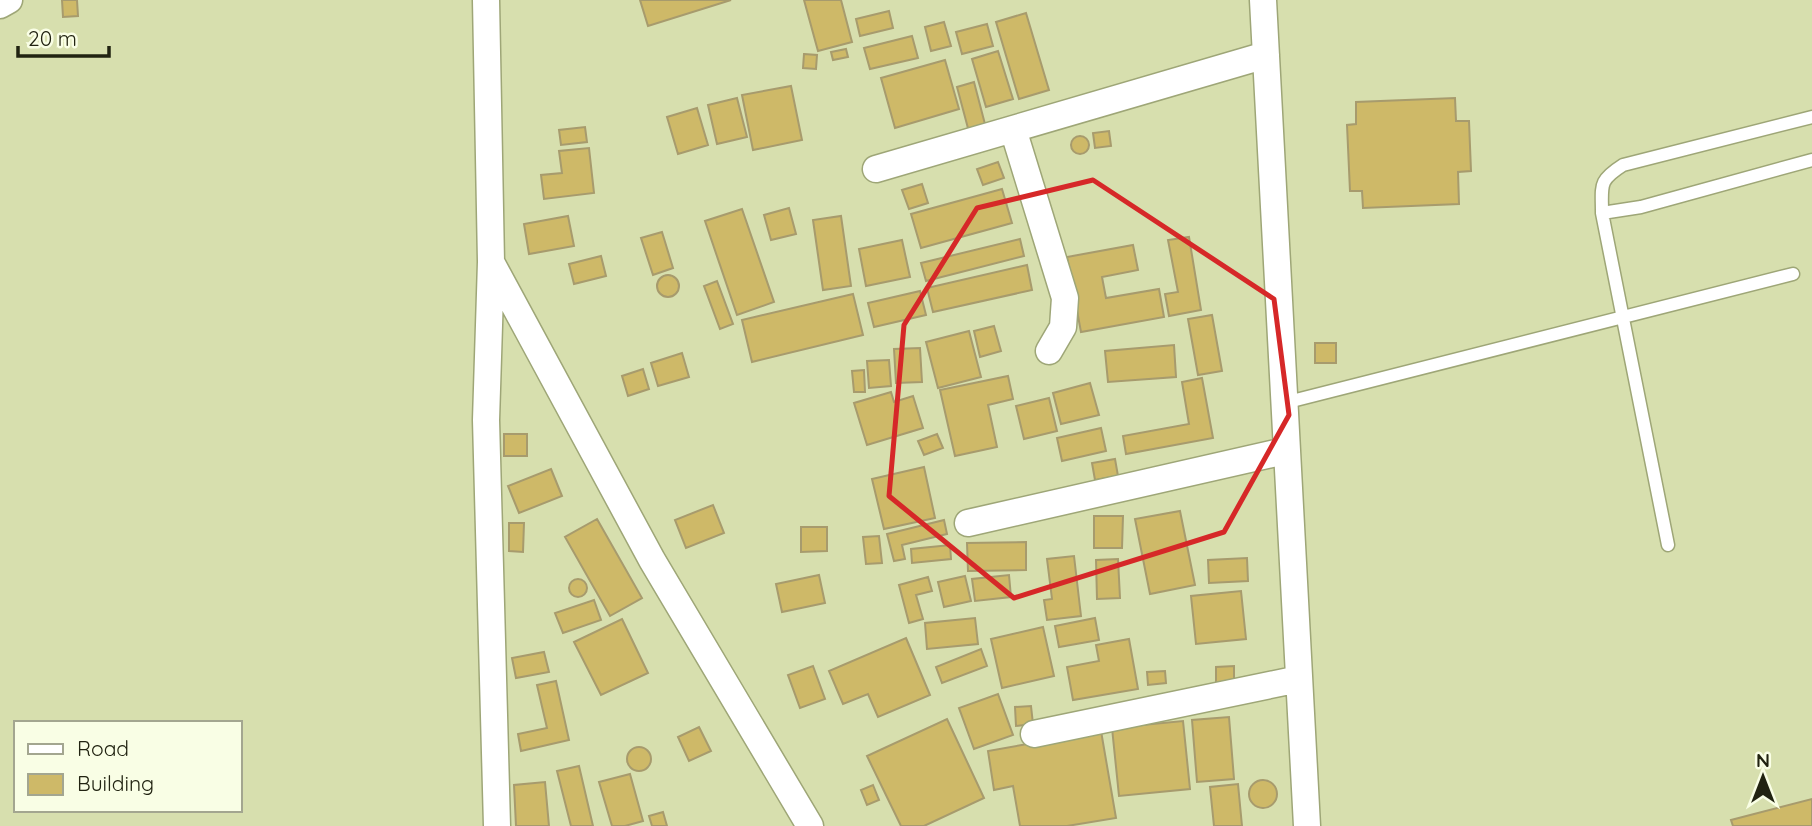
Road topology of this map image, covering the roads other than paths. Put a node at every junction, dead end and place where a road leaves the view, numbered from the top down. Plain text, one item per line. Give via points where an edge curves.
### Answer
1 (9, 0) edge
2 (486, 0) edge
3 (1263, 0) edge
4 (0, 5) edge
5 (1266, 55) junction
6 (1812, 117) edge
7 (1013, 129) junction
8 (1812, 160) edge
9 (876, 169) dead end
10 (1602, 213) junction
11 (491, 262) junction
12 (1793, 275) dead end
13 (1624, 318) junction
14 (1049, 352) dead end
15 (1284, 403) junction
16 (1285, 451) junction
17 (968, 523) dead end
18 (1668, 545) dead end
19 (1299, 679) junction
20 (1034, 734) dead end
21 (497, 826) edge
22 (810, 826) edge
23 (1307, 826) edge

1 - 4 street
2 - 11 street
3 - 5 street
5 - 7 street
5 - 15 street
6 - 10 lane via 1623,165 1606,176
7 - 9 street
7 - 14 street via 1065,298 1063,327
8 - 10 lane
10 - 13 lane
11 - 21 street via 486,420
11 - 22 street via 652,560
12 - 13 lane
13 - 15 lane
13 - 18 lane
15 - 16 street
16 - 17 street
16 - 19 street
19 - 20 street
19 - 23 street

